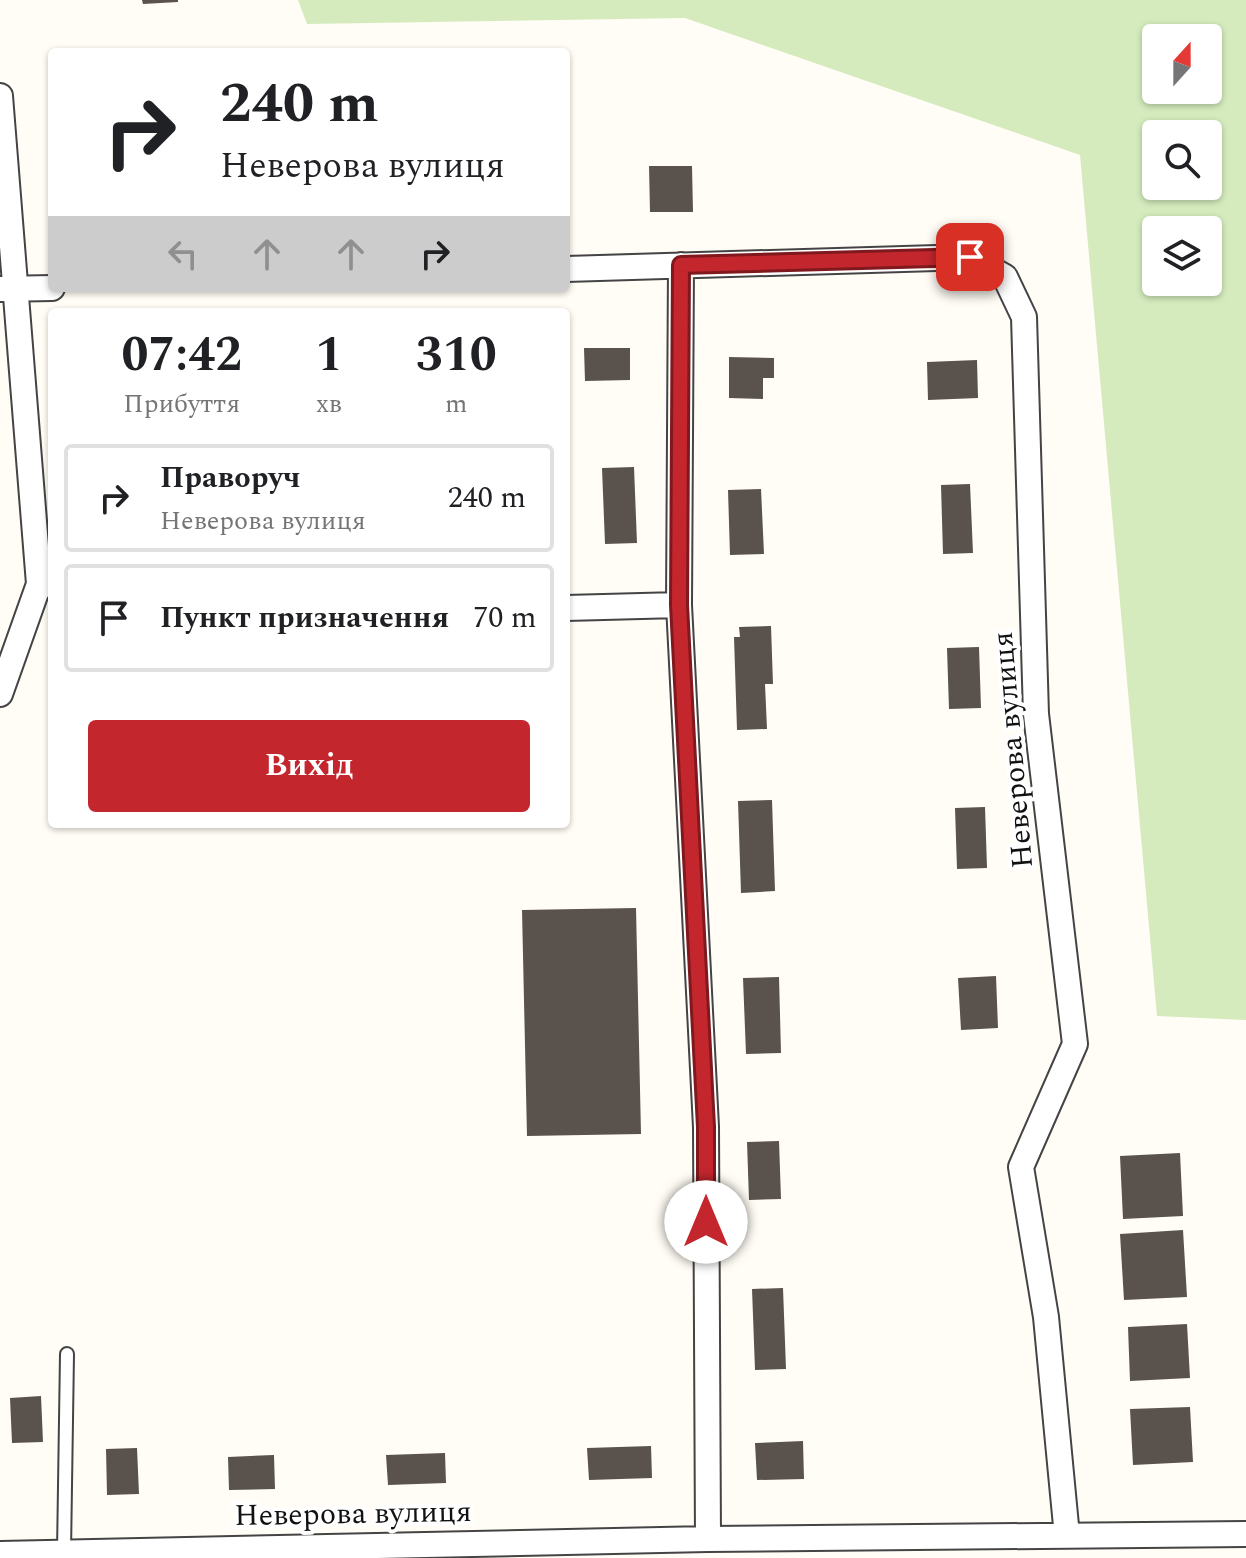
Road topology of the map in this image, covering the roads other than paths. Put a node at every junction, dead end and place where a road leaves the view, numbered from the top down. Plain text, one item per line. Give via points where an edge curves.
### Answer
1 (0, 96) edge
2 (681, 265) junction
3 (570, 269) edge
4 (48, 288) edge
5 (9, 289) edge
6 (46, 585) edge
7 (679, 605) junction
8 (570, 608) edge
9 (0, 694) edge
10 (67, 1354) dead end
11 (1246, 1534) edge
12 (1067, 1536) junction
13 (708, 1539) junction
14 (1149, 1547) edge
15 (783, 1548) edge
16 (64, 1552) junction
17 (352, 1552) edge
18 (0, 1554) edge

1 - 5 street
2 - 3 street, Неверова вулиця
2 - 7 street
2 - 12 street, Неверова вулиця via 970,257 1005,277 1024,317 1036,714 1075,1044 1021,1167 1046,1317
4 - 5 street
5 - 6 street
6 - 9 street
7 - 8 street
7 - 13 street via 706,1127
10 - 16 lane
11 - 14 street, Неверова вулиця
12 - 14 street, Неверова вулиця
12 - 15 street, Неверова вулиця
13 - 15 street, Неверова вулиця
13 - 17 street, Неверова вулиця
16 - 17 street, Неверова вулиця
16 - 18 street, Неверова вулиця

